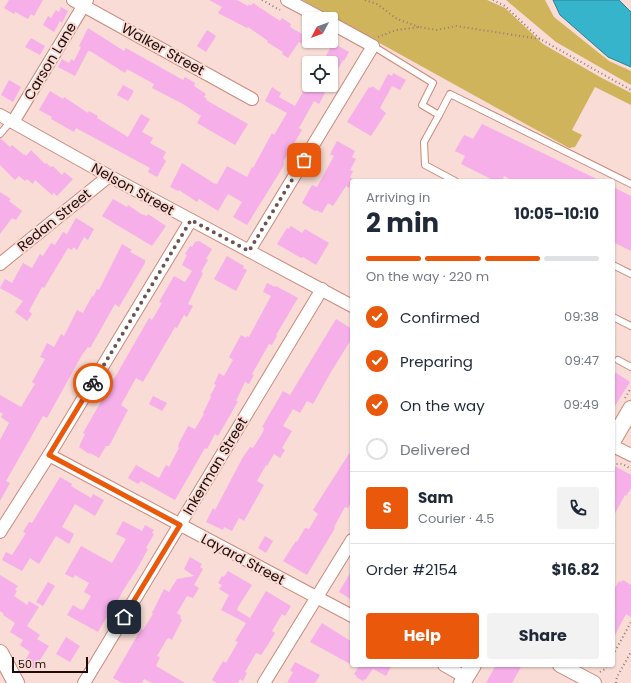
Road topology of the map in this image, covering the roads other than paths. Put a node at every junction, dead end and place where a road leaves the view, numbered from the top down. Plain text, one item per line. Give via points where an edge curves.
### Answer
1 (73, 0) edge
2 (287, 0) edge
3 (86, 3) edge
4 (310, 12) edge
5 (338, 27) edge
6 (370, 44) junction
7 (252, 99) dead end
8 (439, 115) junction
9 (8, 119) edge
10 (0, 134) edge
11 (109, 176) junction
12 (450, 179) edge
13 (631, 184) edge
14 (191, 220) junction
15 (249, 251) junction
16 (0, 264) edge
17 (615, 266) edge
18 (631, 274) edge
19 (322, 289) junction
20 (350, 305) edge
21 (615, 318) edge
22 (631, 326) edge
23 (618, 360) dead end
24 (631, 367) edge
25 (631, 409) edge
26 (615, 437) edge
27 (615, 447) edge
28 (49, 455) junction
29 (631, 455) edge
30 (180, 525) junction
31 (0, 532) edge
32 (350, 543) edge
33 (316, 598) junction
34 (350, 615) edge
35 (0, 653) edge
36 (448, 667) edge
37 (564, 667) edge
38 (466, 675) edge
39 (16, 683) edge
40 (84, 683) edge
41 (264, 683) edge
42 (594, 683) edge

1 - 3 street, Walker Street
2 - 4 street
3 - 7 street, Walker Street
3 - 9 street, Carson Lane
5 - 6 street
6 - 8 lane via 432,83 422,105
6 - 15 street
8 - 12 lane via 424,142 425,165
8 - 13 lane via 450,94
9 - 10 lane
9 - 11 street, Nelson Street
11 - 14 street, Nelson Street
11 - 16 street, Redan Street
14 - 15 street, Nelson Street
14 - 28 street
15 - 19 street, Nelson Street
17 - 18 lane
19 - 20 street, Nelson Street
19 - 30 street, Inkerman Street
21 - 22 lane
23 - 24 lane
25 - 26 main road
27 - 29 street
28 - 30 street, Layard Street
28 - 31 street
30 - 33 street, Layard Street
30 - 40 street, Inkerman Street
32 - 33 street
33 - 34 street, Layard Street
33 - 41 street
35 - 39 main road
36 - 38 street
37 - 42 street

